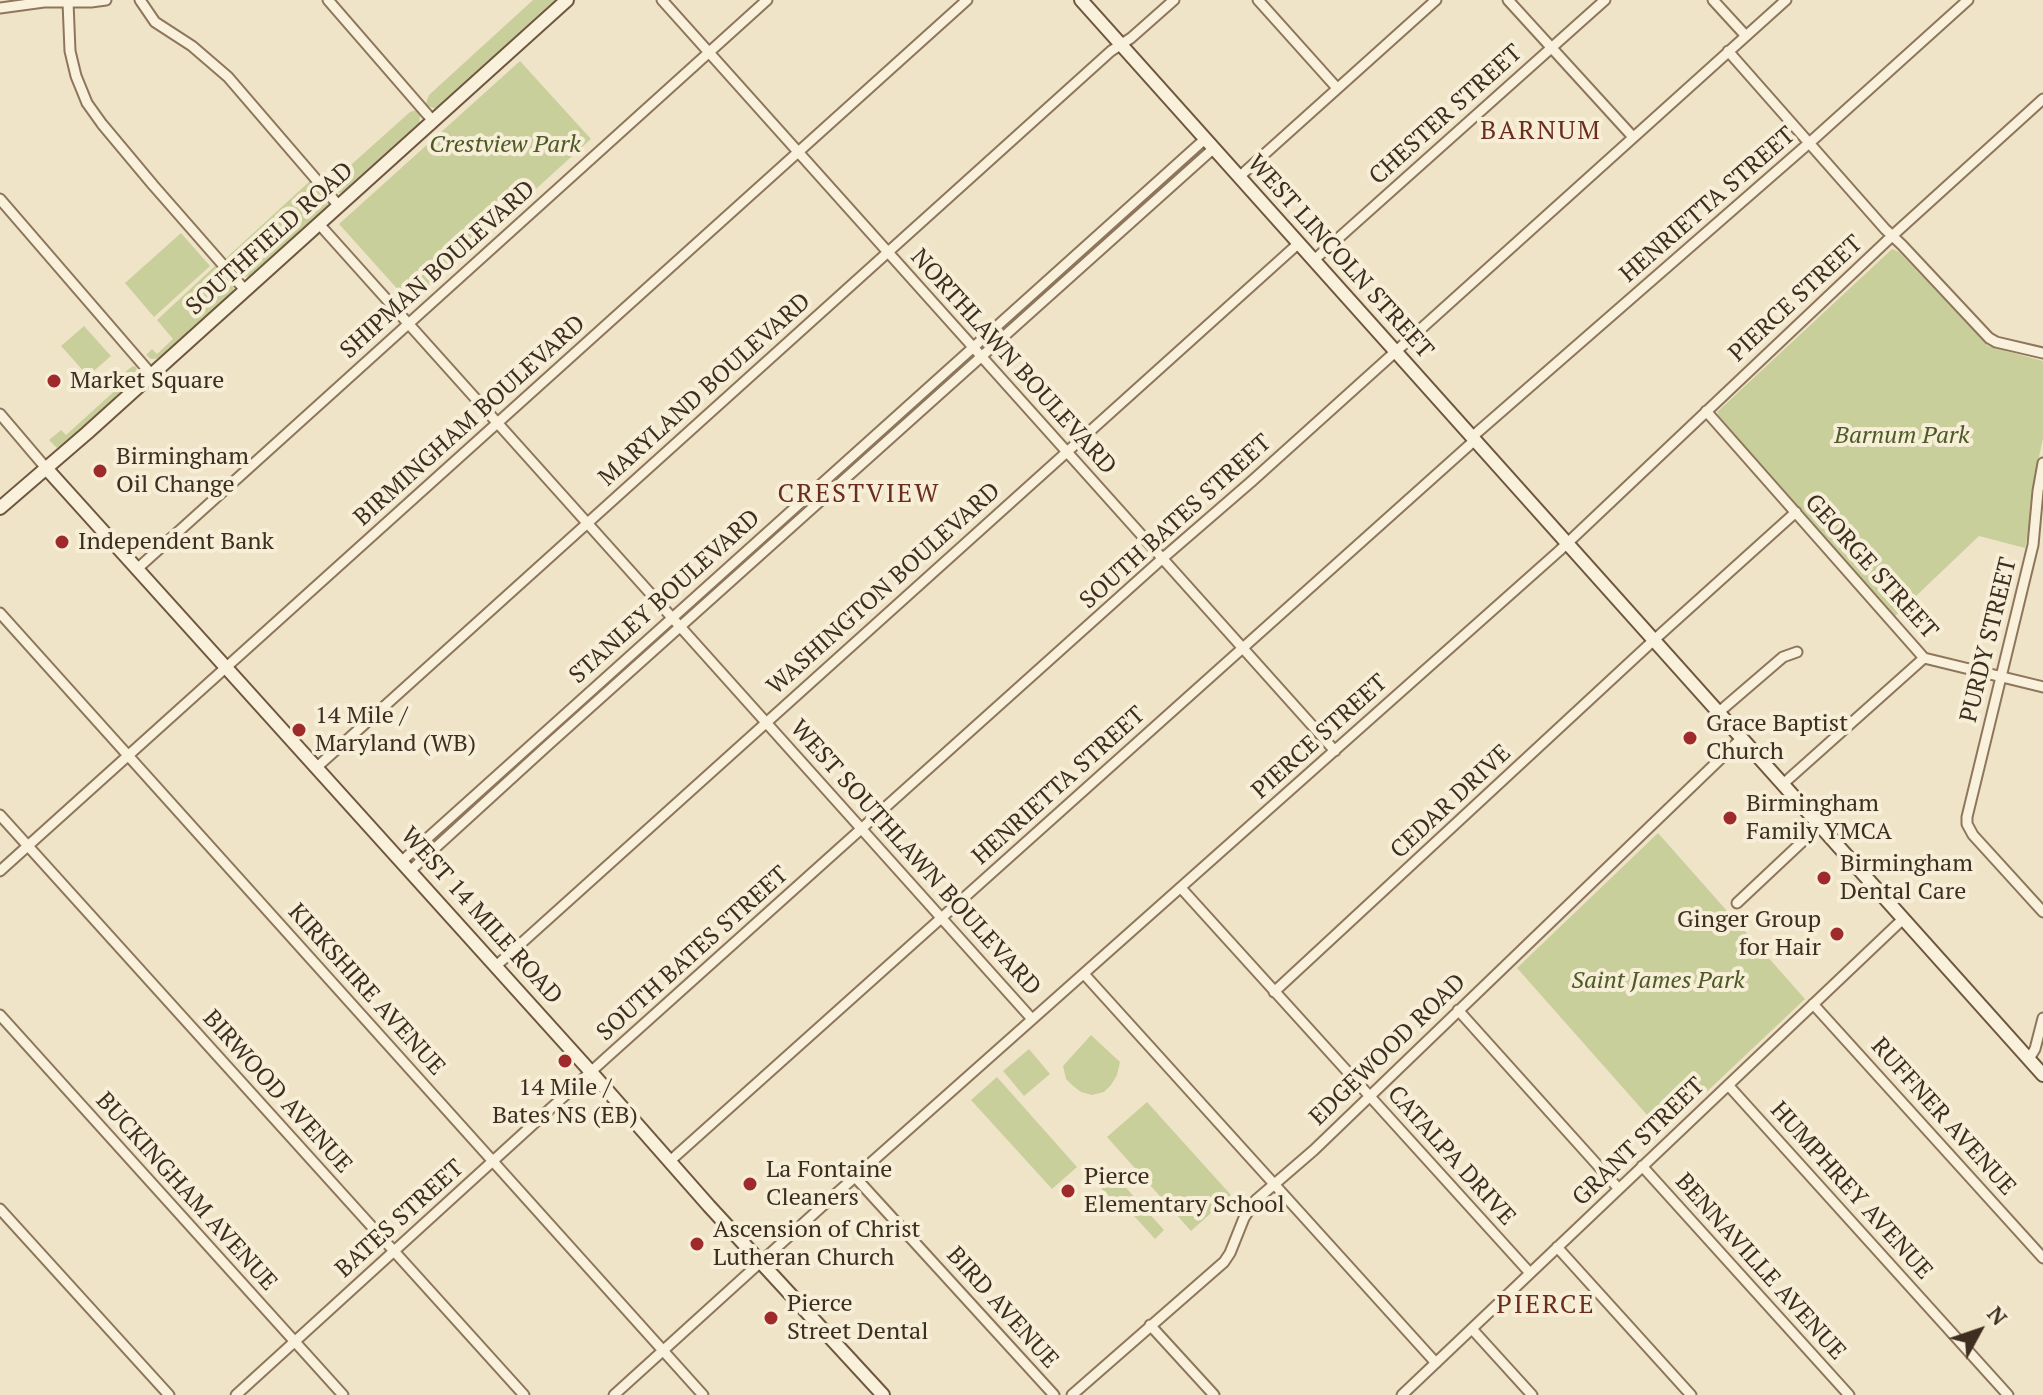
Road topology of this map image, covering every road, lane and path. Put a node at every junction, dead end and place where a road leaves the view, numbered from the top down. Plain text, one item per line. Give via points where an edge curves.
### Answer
1 (106, 0) edge
2 (140, 0) edge
3 (328, 0) edge
4 (567, 0) edge
5 (662, 0) edge
6 (767, 0) edge
7 (967, 0) edge
8 (1081, 0) edge
9 (1174, 0) edge
10 (1258, 0) edge
11 (1436, 0) edge
12 (1508, 0) edge
13 (1605, 0) edge
14 (1713, 0) edge
15 (1786, 0) edge
16 (1968, 0) edge
17 (68, 2) edge
18 (0, 8) edge
19 (1746, 36) junction
20 (1122, 45) junction
21 (1552, 48) junction
22 (1728, 51) junction
23 (709, 52) junction
24 (1337, 88) junction
25 (2043, 99) edge
26 (433, 121) junction
27 (1633, 137) junction
28 (1210, 143) junction
29 (1809, 143) junction
30 (798, 152) junction
31 (1239, 177) junction
32 (0, 199) edge
33 (339, 206) junction
34 (319, 224) junction
35 (1892, 236) junction
36 (1299, 243) junction
37 (888, 252) junction
38 (1078, 253) junction
39 (1314, 260) junction
40 (1086, 262) junction
41 (245, 290) junction
42 (409, 323) junction
43 (974, 347) junction
44 (1395, 351) junction
45 (2043, 353) edge
46 (981, 356) junction
47 (152, 375) junction
48 (1706, 411) junction
49 (0, 414) edge
50 (498, 423) junction
51 (1474, 439) junction
52 (1067, 452) junction
53 (2043, 463) edge
54 (46, 468) junction
55 (828, 478) junction
56 (836, 487) junction
57 (0, 508) edge
58 (1796, 512) junction
59 (588, 523) junction
60 (1567, 543) junction
61 (1163, 558) junction
62 (137, 569) junction
63 (0, 613) edge
64 (672, 618) junction
65 (680, 627) junction
66 (1654, 640) junction
67 (1243, 648) junction
68 (1797, 652) dead end
69 (1924, 658) junction
70 (227, 667) junction
71 (2001, 677) junction
72 (2043, 687) edge
73 (1719, 712) junction
74 (766, 722) junction
75 (539, 737) junction
76 (1742, 738) junction
77 (547, 746) junction
78 (1335, 751) junction
79 (128, 756) junction
80 (317, 767) junction
81 (1783, 784) junction
82 (0, 815) edge
83 (1820, 825) junction
84 (863, 829) junction
85 (28, 846) junction
86 (406, 866) junction
87 (0, 871) edge
88 (1181, 888) junction
89 (1737, 903) dead end
90 (2043, 912) edge
91 (942, 918) junction
92 (1903, 919) junction
93 (496, 966) junction
94 (1084, 974) junction
95 (1274, 992) junction
96 (1813, 1004) junction
97 (1458, 1010) junction
98 (0, 1015) edge
99 (2043, 1018) edge
100 (1032, 1019) junction
101 (2029, 1059) junction
102 (591, 1072) junction
103 (2043, 1075) edge
104 (1728, 1085) junction
105 (1369, 1096) junction
106 (493, 1161) junction
107 (670, 1161) junction
108 (1642, 1166) junction
109 (855, 1177) junction
110 (1273, 1184) junction
111 (1619, 1189) junction
112 (0, 1209) edge
113 (1557, 1247) junction
114 (394, 1251) junction
115 (2043, 1258) edge
116 (760, 1262) junction
117 (1530, 1273) junction
118 (1150, 1325) junction
119 (1472, 1329) junction
120 (294, 1342) junction
121 (663, 1351) junction
122 (1436, 1363) junction
123 (169, 1395) edge
124 (236, 1395) edge
125 (343, 1395) edge
126 (524, 1395) edge
127 (614, 1395) edge
128 (703, 1395) edge
129 (883, 1395) edge
130 (1054, 1395) edge
131 (1072, 1395) edge
132 (1214, 1395) edge
133 (1402, 1395) edge
134 (1532, 1395) edge
135 (1691, 1395) edge
136 (1849, 1395) edge
137 (2008, 1395) edge

1 - 17 street
2 - 33 street via 155,22 228,77
3 - 26 street
4 - 26 main road, SOUTHFIELD ROAD
5 - 23 street, NORTHLAWN BOULEVARD
6 - 23 street, SHIPMAN BOULEVARD
7 - 30 street, BIRMINGHAM BOULEVARD
8 - 20 main road, WEST LINCOLN STREET
9 - 20 street, MARYLAND BOULEVARD
10 - 24 street
11 - 24 street
12 - 21 street
13 - 21 street, CHESTER STREET
14 - 19 street
15 - 19 street, SOUTH BATES STREET
16 - 29 street, HENRIETTA STREET
17 - 18 street
17 - 41 street via 70,51 87,103
19 - 22 street, SOUTH BATES STREET
20 - 28 main road, WEST LINCOLN STREET
20 - 37 street, MARYLAND BOULEVARD
21 - 27 street
21 - 39 street, CHESTER STREET
22 - 27 street, SOUTH BATES STREET
22 - 29 street
23 - 30 street, NORTHLAWN BOULEVARD
23 - 42 street, SHIPMAN BOULEVARD
24 - 31 street
25 - 35 street, PIERCE STREET
26 - 33 main road, SOUTHFIELD ROAD
27 - 44 street, SOUTH BATES STREET
28 - 31 main road, WEST LINCOLN STREET
28 - 38 street, STANLEY BOULEVARD
28 - 40 street, STANLEY BOULEVARD
29 - 35 street
29 - 51 street, HENRIETTA STREET
30 - 37 street, NORTHLAWN BOULEVARD
30 - 50 street, BIRMINGHAM BOULEVARD
31 - 36 main road, WEST LINCOLN STREET
32 - 47 street
33 - 34 main road, SOUTHFIELD ROAD
34 - 41 main road, SOUTHFIELD ROAD
34 - 42 street, WEST SOUTHLAWN BOULEVARD
35 - 45 street via 1989,338
35 - 48 street, PIERCE STREET
36 - 39 main road, WEST LINCOLN STREET
36 - 52 street, WASHINGTON BOULEVARD
37 - 43 street, NORTHLAWN BOULEVARD
37 - 59 street, MARYLAND BOULEVARD
38 - 40 street
38 - 43 street, STANLEY BOULEVARD
39 - 44 main road, WEST LINCOLN STREET
40 - 46 street, STANLEY BOULEVARD
41 - 47 main road, SOUTHFIELD ROAD
42 - 50 street, WEST SOUTHLAWN BOULEVARD
42 - 62 street, SHIPMAN BOULEVARD
43 - 46 street, NORTHLAWN BOULEVARD
43 - 55 street, STANLEY BOULEVARD
44 - 51 main road, WEST LINCOLN STREET
44 - 61 street, SOUTH BATES STREET
46 - 52 street, NORTHLAWN BOULEVARD
46 - 56 street, STANLEY BOULEVARD
47 - 54 main road, SOUTHFIELD ROAD
48 - 58 street, GEORGE STREET
48 - 60 street, PIERCE STREET
49 - 54 street
50 - 59 street, WEST SOUTHLAWN BOULEVARD
50 - 70 street, BIRMINGHAM BOULEVARD
51 - 60 main road, WEST LINCOLN STREET
51 - 67 street, HENRIETTA STREET
52 - 61 street, NORTHLAWN BOULEVARD
52 - 74 street, WASHINGTON BOULEVARD
53 - 71 street, PURDY STREET via 2033,545
54 - 57 main road, SOUTHFIELD ROAD
54 - 62 main road, WEST 14 MILE ROAD
55 - 56 street
55 - 64 street, STANLEY BOULEVARD
56 - 65 street, STANLEY BOULEVARD
58 - 66 street, CEDAR DRIVE
58 - 69 street, GEORGE STREET
59 - 64 street, WEST SOUTHLAWN BOULEVARD
59 - 80 street, MARYLAND BOULEVARD
60 - 66 main road, WEST LINCOLN STREET
60 - 78 street, PIERCE STREET
61 - 67 street, NORTHLAWN BOULEVARD
61 - 84 street, SOUTH BATES STREET
62 - 70 main road, WEST 14 MILE ROAD
63 - 79 street, KIRKSHIRE AVENUE
64 - 65 street, WEST SOUTHLAWN BOULEVARD
64 - 75 street, STANLEY BOULEVARD
65 - 74 street, WEST SOUTHLAWN BOULEVARD
65 - 77 street, STANLEY BOULEVARD
66 - 73 main road, WEST LINCOLN STREET
66 - 95 street, CEDAR DRIVE
67 - 78 street, NORTHLAWN BOULEVARD
67 - 91 street, HENRIETTA STREET
68 - 73 street via 1783,657
69 - 71 street, GEORGE STREET
69 - 81 street
70 - 79 street, BIRMINGHAM BOULEVARD
70 - 80 main road, WEST 14 MILE ROAD
71 - 72 street, GEORGE STREET
71 - 90 street, PURDY STREET via 1967,824
73 - 76 main road, WEST LINCOLN STREET
74 - 84 street, WEST SOUTHLAWN BOULEVARD
74 - 93 street, WASHINGTON BOULEVARD
75 - 77 street
75 - 86 street, STANLEY BOULEVARD
76 - 81 main road, WEST LINCOLN STREET
76 - 97 street, EDGEWOOD ROAD
77 - 86 street, STANLEY BOULEVARD
78 - 88 street, PIERCE STREET
79 - 85 street, BIRMINGHAM BOULEVARD
79 - 106 street, KIRKSHIRE AVENUE
80 - 86 main road, WEST 14 MILE ROAD
81 - 83 main road, WEST LINCOLN STREET
82 - 85 street, BIRWOOD AVENUE
83 - 89 street
83 - 92 main road, WEST LINCOLN STREET
84 - 91 street, WEST SOUTHLAWN BOULEVARD
84 - 102 street, SOUTH BATES STREET
85 - 87 street, BIRMINGHAM BOULEVARD
85 - 114 street, BIRWOOD AVENUE
86 - 93 main road, WEST 14 MILE ROAD
88 - 94 street, PIERCE STREET
88 - 95 street, CATALPA DRIVE
91 - 100 street, WEST SOUTHLAWN BOULEVARD
91 - 107 street, HENRIETTA STREET
92 - 96 street, GRANT STREET
92 - 101 main road, WEST LINCOLN STREET
93 - 102 main road, WEST 14 MILE ROAD
94 - 100 street, PIERCE STREET
94 - 110 street
95 - 105 street, CATALPA DRIVE
96 - 104 street, GRANT STREET
96 - 115 street, RUFFNER AVENUE
97 - 105 street, EDGEWOOD ROAD
97 - 111 street
98 - 120 street, BUCKINGHAM AVENUE
99 - 101 street
100 - 109 street, PIERCE STREET
101 - 103 main road, WEST LINCOLN STREET
102 - 106 street, BATES STREET
102 - 107 main road, WEST 14 MILE ROAD
104 - 108 street, GRANT STREET
104 - 137 street, HUMPHREY AVENUE
105 - 110 street, EDGEWOOD ROAD
105 - 117 street, CATALPA DRIVE
106 - 114 street, BATES STREET
106 - 121 street, KIRKSHIRE AVENUE
107 - 116 main road, WEST 14 MILE ROAD
108 - 111 street, GRANT STREET
108 - 136 street, BENNAVILLE AVENUE
109 - 116 street, PIERCE STREET
109 - 130 street, BIRD AVENUE
110 - 118 street, EDGEWOOD ROAD via 1249,1209 1224,1262
110 - 122 street
111 - 113 street, GRANT STREET
112 - 123 street
113 - 117 street, GRANT STREET
113 - 135 street
114 - 120 street, BATES STREET
114 - 126 street, BIRWOOD AVENUE
116 - 121 street, PIERCE STREET
116 - 129 main road, WEST 14 MILE ROAD
117 - 119 street, GRANT STREET
118 - 131 street, EDGEWOOD ROAD
118 - 132 street
119 - 122 street, GRANT STREET
119 - 134 street
120 - 124 street, BATES STREET
120 - 125 street, BUCKINGHAM AVENUE
121 - 127 street, PIERCE STREET
121 - 128 street, KIRKSHIRE AVENUE
122 - 133 street, GRANT STREET

